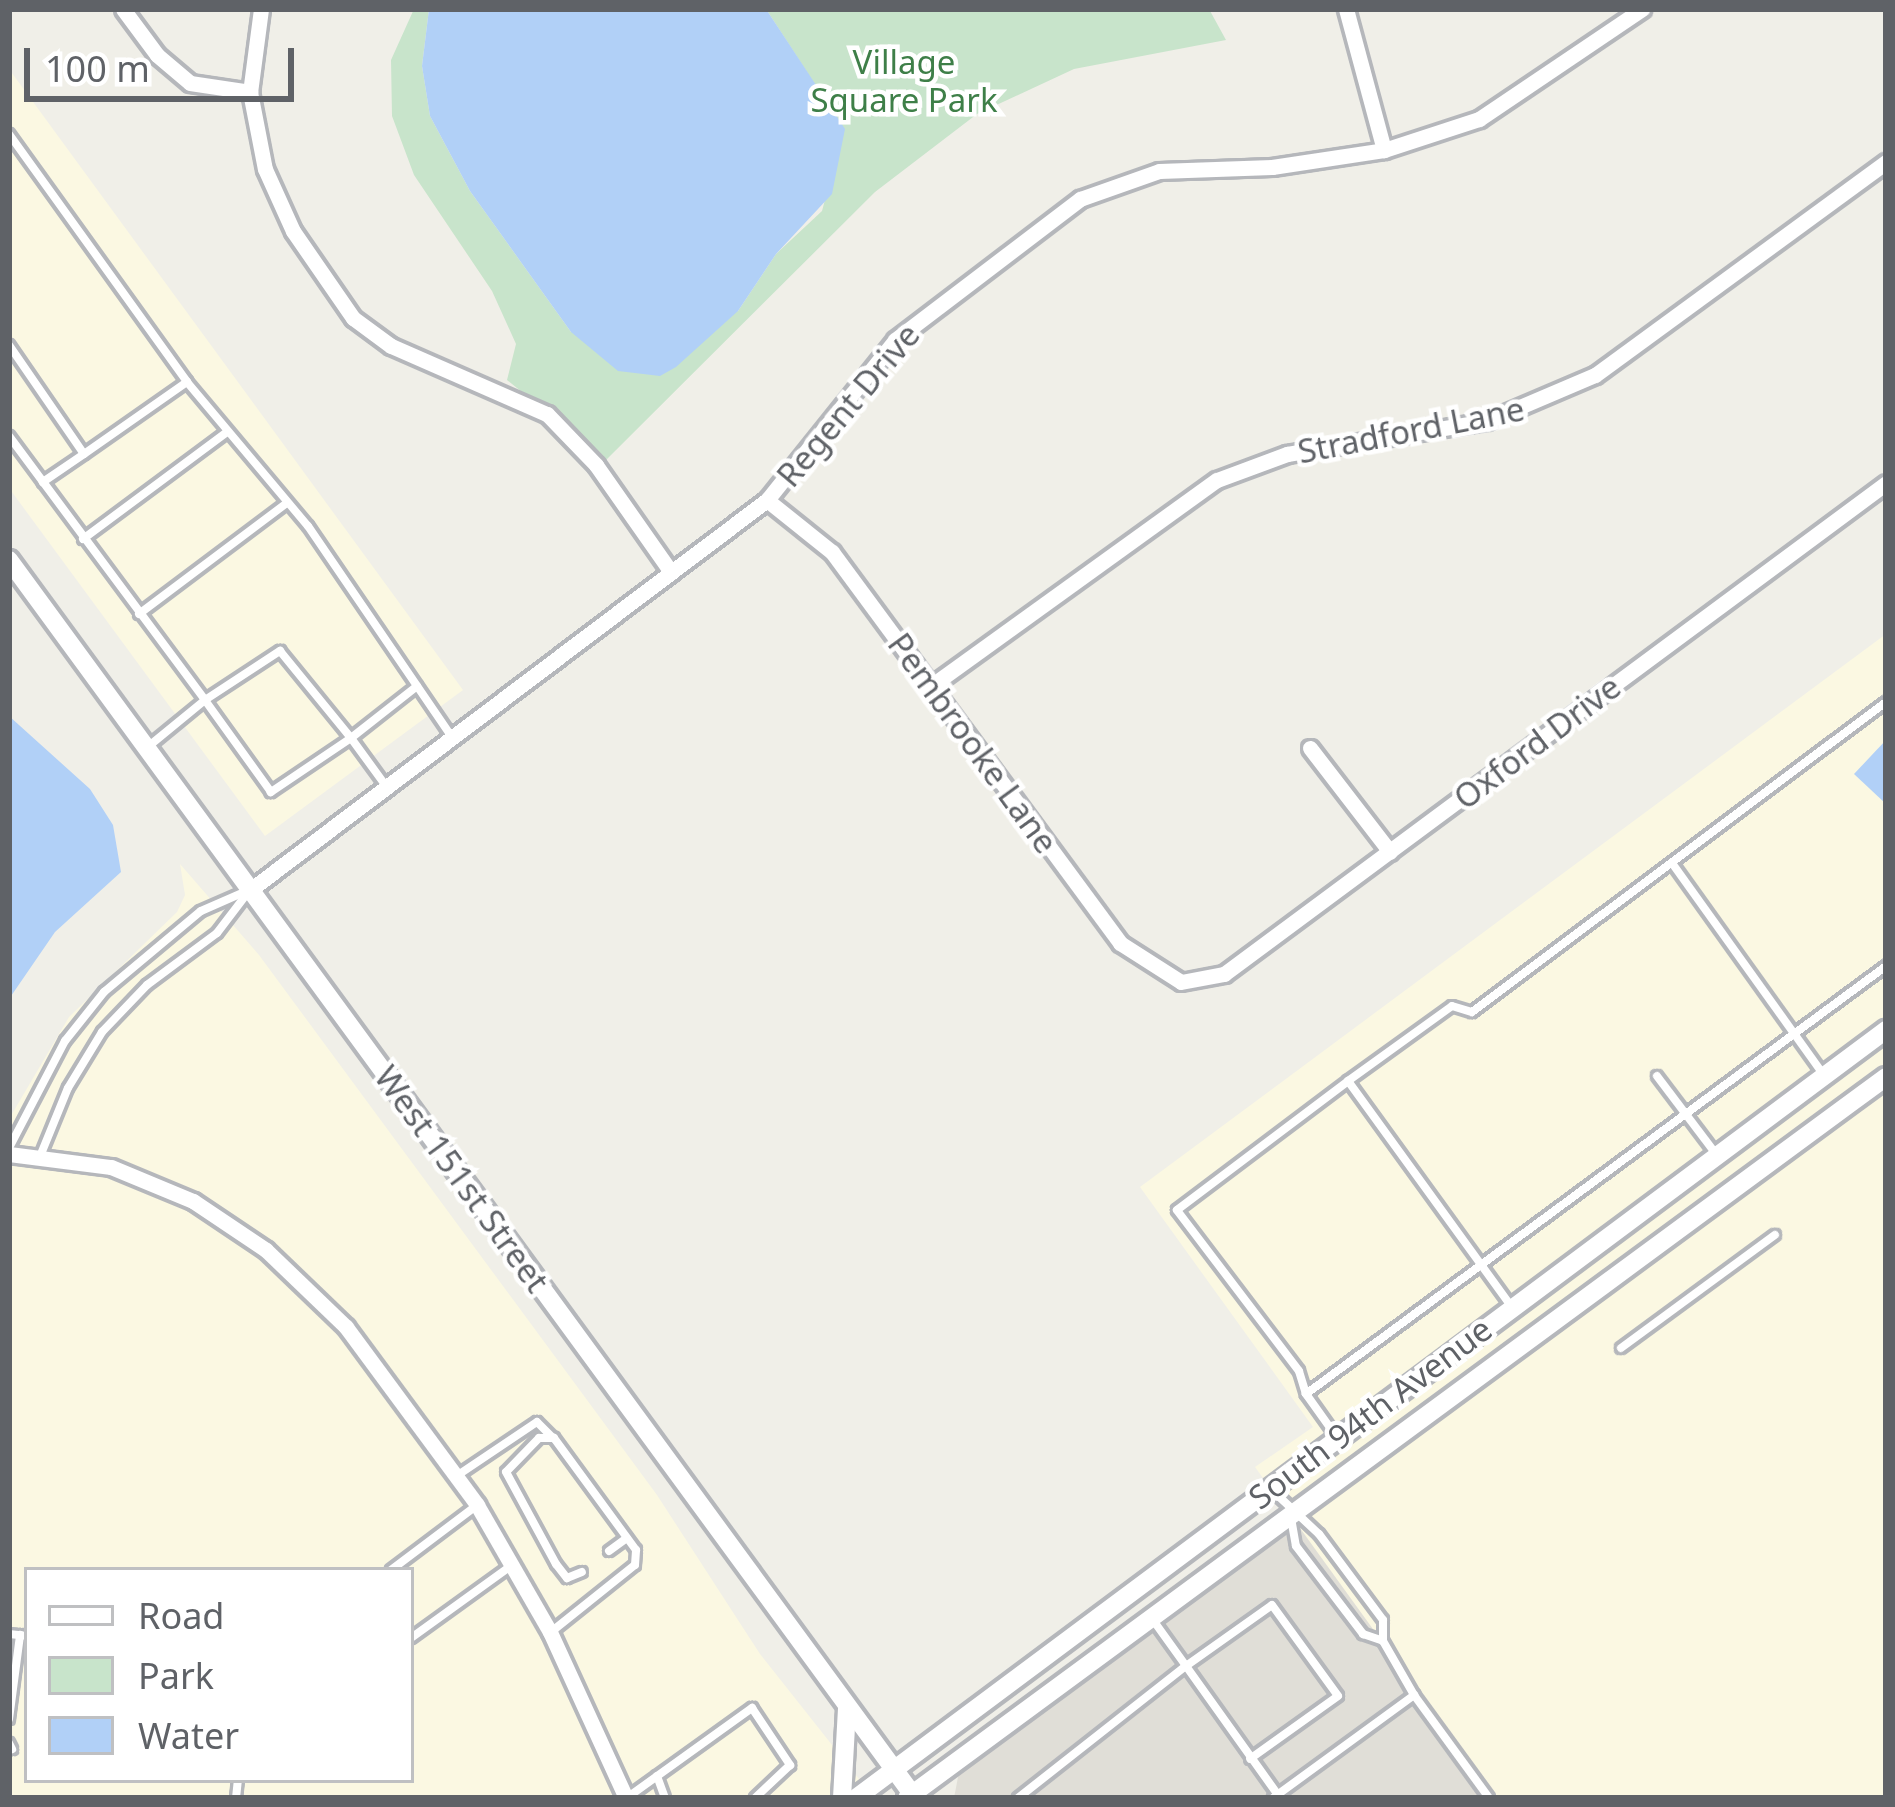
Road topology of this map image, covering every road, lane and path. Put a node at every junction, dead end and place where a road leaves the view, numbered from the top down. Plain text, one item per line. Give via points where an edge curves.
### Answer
1 (123, 9) edge
2 (261, 9) edge
3 (1346, 9) edge
4 (1642, 9) edge
5 (250, 92) junction
6 (9, 134) edge
7 (1384, 150) junction
8 (1886, 162) edge
9 (9, 346) edge
10 (19, 360) junction
11 (9, 367) edge
12 (187, 382) junction
13 (227, 431) junction
14 (9, 436) edge
15 (84, 454) junction
16 (43, 482) junction
17 (1886, 483) edge
18 (767, 500) junction
19 (287, 503) junction
20 (83, 539) junction
21 (9, 560) edge
22 (671, 572) junction
23 (139, 614) junction
24 (417, 686) junction
25 (931, 686) junction
26 (205, 700) junction
27 (1886, 702) edge
28 (452, 737) junction
29 (352, 738) junction
30 (146, 748) junction
31 (1310, 748) dead end
32 (386, 786) junction
33 (1390, 852) junction
34 (1672, 863) junction
35 (250, 890) junction
36 (1886, 966) edge
37 (1180, 982) joint
38 (1886, 1030) edge
39 (1794, 1034) junction
40 (1657, 1076) dead end
41 (1825, 1076) junction
42 (1886, 1077) edge
43 (1348, 1082) junction
44 (1686, 1114) junction
45 (9, 1151) edge
46 (41, 1154) junction
47 (1717, 1156) junction
48 (1775, 1235) dead end
49 (1484, 1263) junction
50 (1512, 1307) junction
51 (1621, 1348) dead end
52 (1306, 1394) junction
53 (1337, 1437) junction
54 (554, 1438) junction
55 (458, 1475) junction
56 (1270, 1487) junction
57 (477, 1505) junction
58 (1291, 1516) junction
59 (627, 1538) junction
60 (609, 1551) dead end
61 (512, 1565) junction
62 (395, 1567) edge
63 (582, 1572) dead end
64 (1152, 1618) junction
65 (550, 1633) junction
66 (9, 1634) edge
67 (24, 1636) edge
68 (414, 1636) edge
69 (1382, 1641) junction
70 (1186, 1666) junction
71 (1414, 1695) junction
72 (847, 1704) junction
73 (9, 1720) edge
74 (1250, 1759) junction
75 (894, 1769) junction
76 (656, 1776) junction
77 (1276, 1796) edge
78 (912, 1797) edge
79 (626, 1798) edge
80 (665, 1798) edge
81 (755, 1798) edge
82 (842, 1798) edge
83 (856, 1798) edge
84 (1018, 1798) edge
85 (1489, 1798) edge

1 - 5 street via 157,56 190,82
2 - 5 street
3 - 7 street
4 - 7 street, Regent Drive via 1479,119
5 - 22 street via 266,169 293,231 353,318 391,346 547,414 596,465
6 - 12 lane
7 - 18 street, Regent Drive via 1272,167 1159,171 1080,199 895,340
8 - 25 street, Stradford Lane via 1595,375 1487,422 1287,454 1217,480
9 - 10 lane
10 - 11 lane
10 - 15 lane
12 - 13 lane
12 - 15 lane
13 - 19 lane
13 - 20 lane
14 - 16 lane
15 - 16 lane
16 - 20 lane
17 - 33 street, Oxford Drive
18 - 22 street, Regent Drive
18 - 25 street, Pembrooke Lane via 832,552
19 - 23 lane
19 - 24 lane
20 - 23 lane
21 - 30 street, West 151st Street
22 - 28 street, Regent Drive
23 - 26 lane
24 - 28 lane
24 - 29 lane
25 - 37 street, Pembrooke Lane via 1120,943
26 - 29 lane via 280,651
26 - 29 lane via 271,792
26 - 30 lane
27 - 34 lane
28 - 32 street, Regent Drive
29 - 32 lane
30 - 35 street, West 151st Street
31 - 33 street
32 - 35 street, Regent Drive
33 - 37 street, Oxford Drive via 1224,974
34 - 39 lane
34 - 43 lane via 1472,1012 1452,1006
35 - 45 lane, Regent Drive via 201,911 104,992 65,1041
35 - 46 lane via 217,933 147,985 102,1032
35 - 72 street, West 151st Street
36 - 39 lane
38 - 41 street, South 94th Avenue
39 - 41 lane
39 - 44 lane
40 - 44 lane
41 - 47 street, South 94th Avenue
42 - 58 street, South 94th Avenue
43 - 49 lane
43 - 52 lane via 1177,1210 1299,1371
44 - 47 lane
44 - 49 lane
45 - 46 street
46 - 55 street via 153,1181 258,1244 362,1345
47 - 50 street, South 94th Avenue
48 - 51 lane
49 - 50 lane
49 - 52 lane
50 - 53 street, South 94th Avenue
52 - 53 lane
53 - 56 street, South 94th Avenue
54 - 55 lane via 537,1422
54 - 59 lane
54 - 63 lane via 539,1438 506,1472 556,1564 567,1578
55 - 57 street
56 - 58 lane
56 - 75 street, South 94th Avenue
57 - 61 street
57 - 62 lane
58 - 64 street, South 94th Avenue
58 - 69 lane via 1296,1546 1363,1634
58 - 69 lane via 1319,1534 1383,1620
59 - 60 lane
59 - 65 lane via 635,1565
61 - 65 street
61 - 68 lane
64 - 70 lane
64 - 78 street, South 94th Avenue
65 - 79 street
66 - 67 lane
67 - 73 lane
69 - 71 lane
70 - 74 lane
70 - 74 lane via 1272,1605 1337,1696
70 - 84 lane
71 - 77 lane
71 - 85 lane
72 - 75 street, West 151st Street
72 - 82 street
74 - 77 lane
75 - 78 street, West 151st Street
75 - 83 street, South 94th Avenue
76 - 79 lane
76 - 80 lane
76 - 81 lane via 752,1708 790,1765

